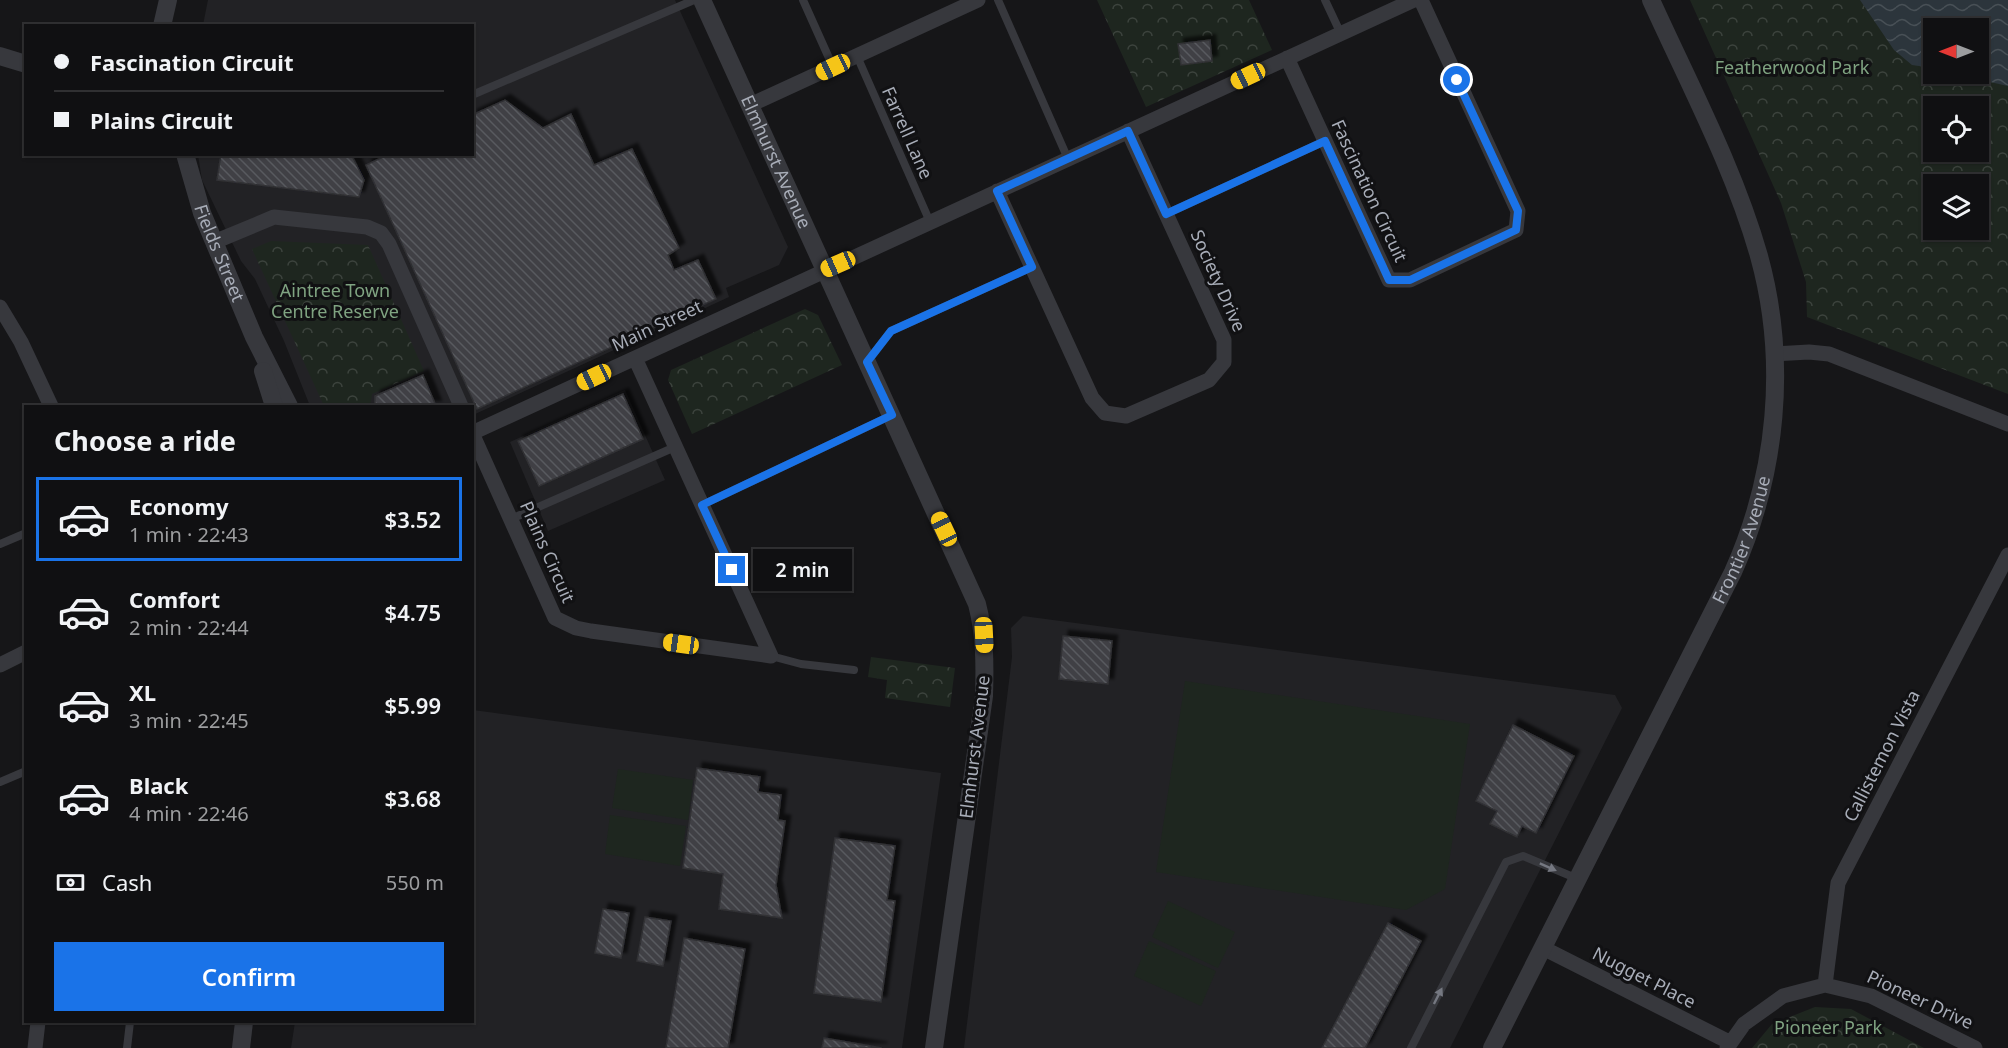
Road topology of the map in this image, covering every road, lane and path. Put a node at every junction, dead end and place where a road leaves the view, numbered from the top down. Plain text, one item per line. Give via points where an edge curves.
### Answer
1 (694, 0) edge
2 (702, 0) edge
3 (803, 0) edge
4 (978, 0) edge
5 (998, 0) edge
6 (1325, 0) edge
7 (1414, 0) edge
8 (1421, 0) edge
9 (1651, 0) edge
10 (168, 1) edge
11 (162, 24) edge
12 (169, 24) edge
13 (1341, 33) junction
14 (0, 56) edge
15 (857, 56) junction
16 (1287, 58) junction
17 (24, 63) edge
18 (833, 67) junction
19 (474, 94) edge
20 (750, 105) junction
21 (1128, 131) junction
22 (1325, 141) junction
23 (183, 159) edge
24 (1068, 159) junction
25 (997, 191) junction
26 (1166, 214) junction
27 (930, 222) junction
28 (214, 242) junction
29 (1032, 267) junction
30 (826, 270) junction
31 (0, 307) edge
32 (254, 337) junction
33 (1774, 354) junction
34 (635, 358) junction
35 (867, 362) junction
36 (51, 405) edge
37 (274, 405) edge
38 (288, 405) edge
39 (461, 405) edge
40 (892, 415) junction
41 (2008, 424) edge
42 (474, 433) edge
43 (474, 435) edge
44 (675, 447) junction
45 (702, 505) junction
46 (511, 519) junction
47 (24, 533) edge
48 (0, 544) edge
49 (2008, 555) edge
50 (24, 653) edge
51 (771, 656) junction
52 (0, 665) edge
53 (854, 670) dead end
54 (24, 772) edge
55 (0, 782) edge
56 (1578, 879) junction
57 (1543, 948) junction
58 (1825, 985) junction
59 (39, 1023) edge
60 (130, 1023) edge
61 (244, 1023) edge
62 (1728, 1045) edge
63 (35, 1048) edge
64 (127, 1048) edge
65 (241, 1048) edge
66 (934, 1048) edge
67 (1411, 1048) edge
68 (1492, 1048) edge
69 (1975, 1048) edge

1 - 19 lane
2 - 20 street, Elmhurst Avenue
3 - 18 lane
4 - 15 street
5 - 24 lane
6 - 13 lane
7 - 13 street, Main Street
8 - 22 street, Fascination Circuit via 1518,211 1516,230 1410,280 1389,280
9 - 33 street, Frontier Avenue via 1747,218 1768,298
10 - 11 street
10 - 12 street
13 - 16 street, Main Street
14 - 17 street
15 - 18 street
15 - 27 lane, Farrell Lane
16 - 21 street, Main Street
16 - 22 street, Fascination Circuit
18 - 20 street
20 - 30 street, Elmhurst Avenue
21 - 24 street, Main Street
21 - 26 street, Society Drive
22 - 26 lane
23 - 28 street, Fields Street
24 - 25 street, Main Street
25 - 27 street, Main Street
25 - 29 street, Society Drive
26 - 29 street, Society Drive via 1224,340 1226,355 1209,380 1133,414 1111,415 1095,404
27 - 30 street, Main Street
28 - 32 street, Fields Street
28 - 39 street via 273,217 367,227 381,233
29 - 35 lane via 891,331
30 - 34 street, Main Street
30 - 35 street, Elmhurst Avenue
31 - 36 street
32 - 37 street, Fields Street
32 - 38 street, Fields Street
33 - 41 street via 1829,354
33 - 56 street, Frontier Avenue via 1771,445 1765,483 1747,540
34 - 42 street, Main Street
34 - 44 street
35 - 40 street, Elmhurst Avenue
40 - 45 lane
40 - 66 street, Elmhurst Avenue via 977,604 984,635 984,696
43 - 46 street, Plains Circuit
44 - 45 street
44 - 46 lane
45 - 51 street
46 - 51 street, Plains Circuit via 555,618 591,631
47 - 48 lane
49 - 58 street, Callistemon Vista via 1838,883
50 - 52 street
51 - 53 lane, Plains Circuit
54 - 55 lane
56 - 57 street, Frontier Avenue
67 -> 56 lane via 1506,862 1524,856
57 - 62 street, Nugget Place
57 - 68 street, Frontier Avenue
58 - 62 street, Pioneer Drive via 1783,996 1744,1024
58 - 69 street, Pioneer Drive via 1872,996
59 - 63 street
60 - 64 lane
61 - 65 street

